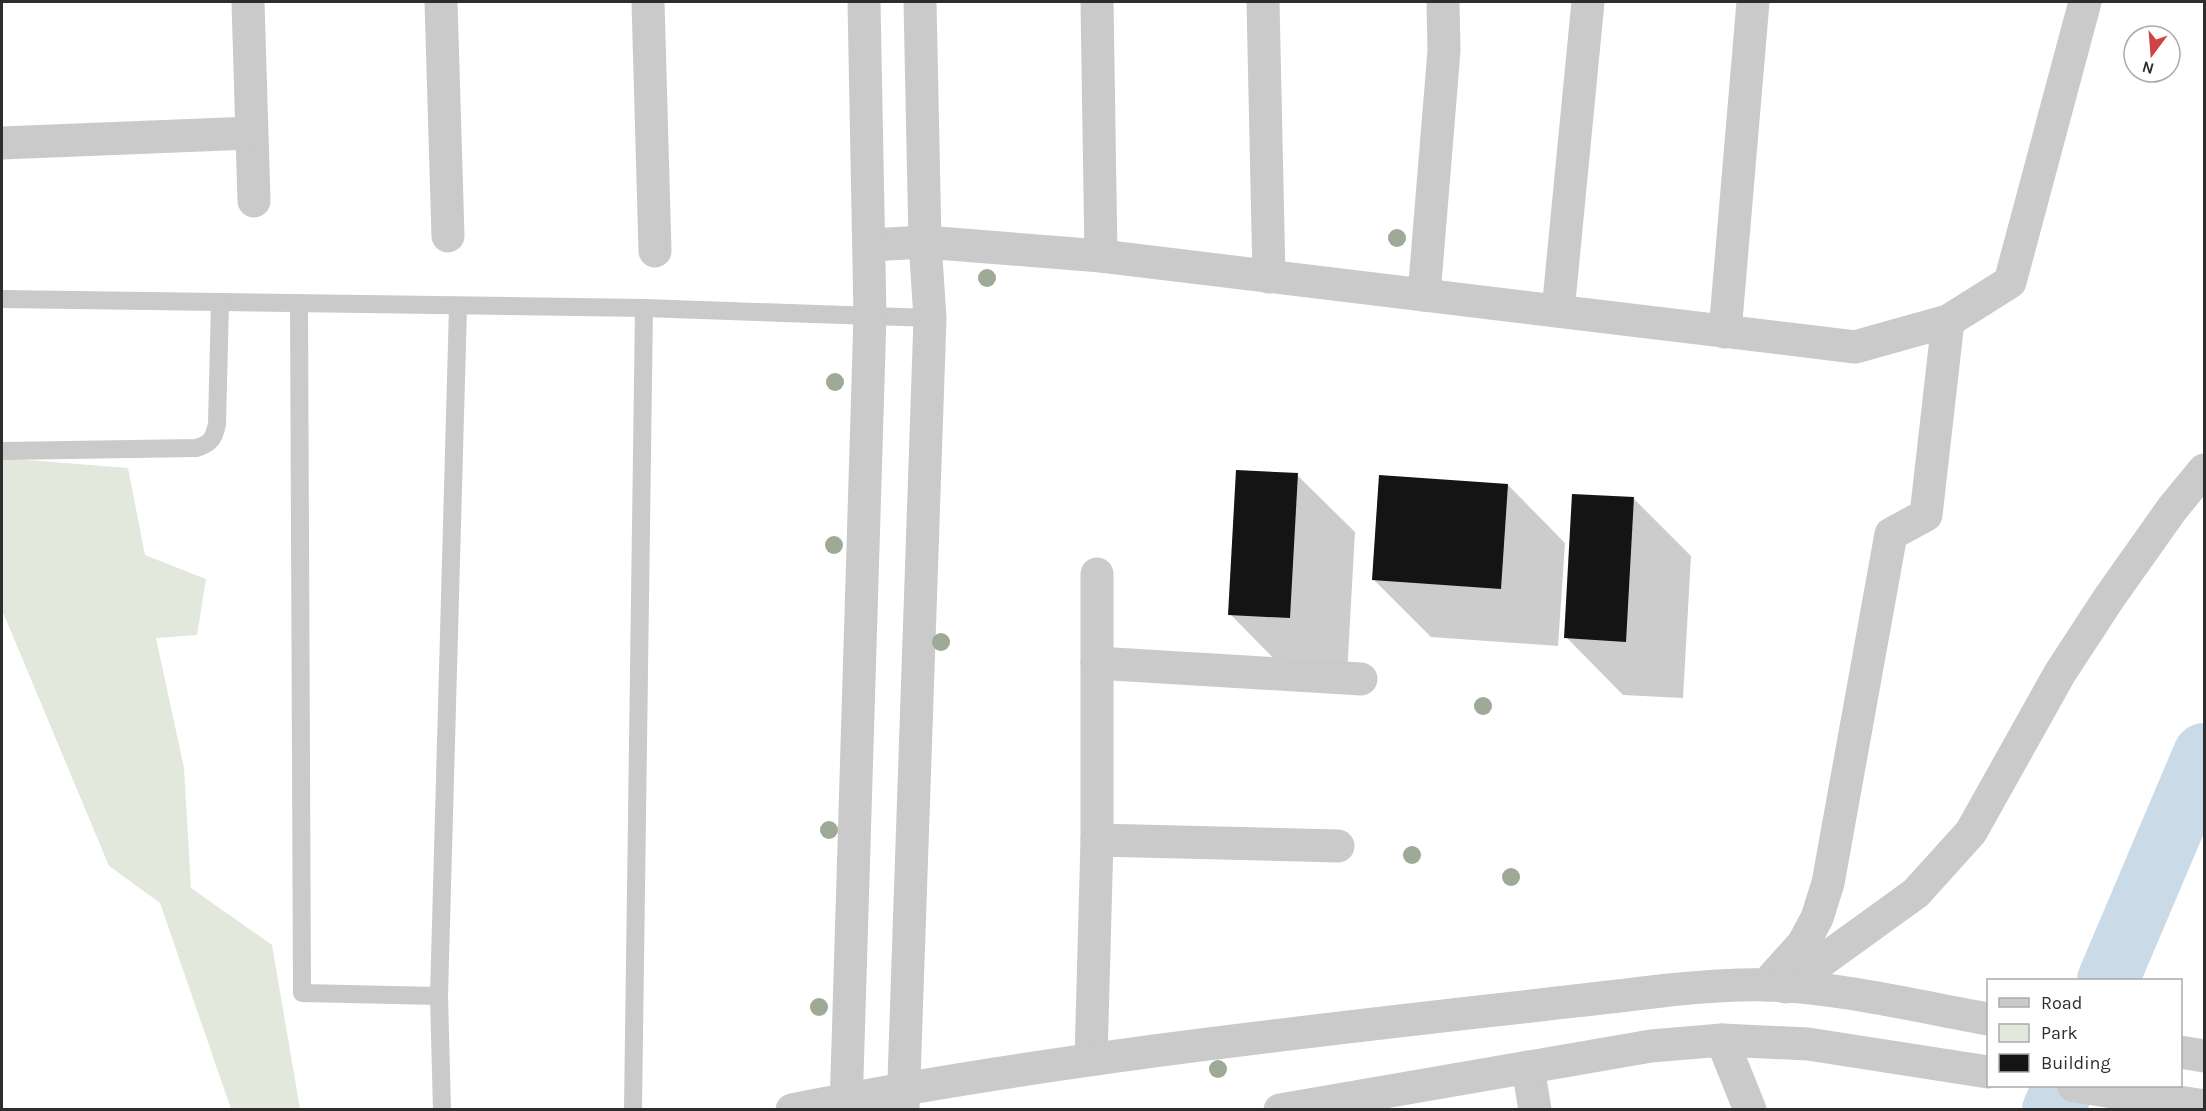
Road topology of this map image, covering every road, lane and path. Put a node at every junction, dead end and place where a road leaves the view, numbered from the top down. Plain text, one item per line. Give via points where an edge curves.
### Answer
1 (248, 2) edge
2 (441, 2) edge
3 (648, 2) edge
4 (864, 2) edge
5 (920, 2) edge
6 (1097, 2) edge
7 (1263, 2) edge
8 (1443, 2) edge
9 (1588, 2) edge
10 (1753, 2) edge
11 (2085, 2) edge
12 (251, 133) junction
13 (2, 143) edge
14 (254, 201) dead end
15 (447, 236) dead end
16 (925, 242) junction
17 (869, 245) junction
18 (655, 251) dead end
19 (1101, 256) junction
20 (1269, 277) junction
21 (1424, 295) junction
22 (2, 299) edge
23 (220, 303) junction
24 (299, 304) junction
25 (458, 307) junction
26 (644, 308) junction
27 (1558, 311) junction
28 (870, 316) junction
29 (930, 318) junction
30 (1948, 321) junction
31 (1725, 332) junction
32 (2, 451) edge
33 (2205, 470) edge
34 (1098, 574) dead end
35 (1097, 663) junction
36 (1361, 679) dead end
37 (1097, 840) junction
38 (1338, 846) dead end
39 (1776, 986) junction
40 (439, 996) junction
41 (1987, 1018) edge
42 (1722, 1040) junction
43 (2182, 1052) edge
44 (2205, 1056) edge
45 (1091, 1059) junction
46 (1528, 1067) junction
47 (1987, 1072) edge
48 (2081, 1087) edge
49 (902, 1099) edge
50 (846, 1104) edge
51 (1346, 1104) edge
52 (2205, 1106) edge
53 (633, 1108) edge
54 (442, 1110) edge
55 (792, 1110) edge
56 (1280, 1110) edge
57 (1535, 1110) edge
58 (1750, 1110) edge

1 - 12 street
2 - 15 street
3 - 18 street
4 - 17 street
5 - 16 street
6 - 19 street
7 - 20 street
8 - 21 street via 1444,51
9 - 27 street
10 - 31 street
11 - 30 street via 2010,282
12 - 13 street
12 - 14 street
16 - 17 street
16 - 19 street
16 - 29 street
17 - 28 street
19 - 20 street
20 - 21 street
21 - 27 street
22 - 23 lane
23 - 24 lane
23 - 32 lane via 217,424 214,438 207,445
24 - 25 lane
24 - 40 lane via 302,993
25 - 26 lane
25 - 40 lane
26 - 28 lane
26 - 53 lane
27 - 31 street
28 - 29 lane
28 - 50 street
29 - 49 street
30 - 31 street via 1855,347
30 - 39 street via 1926,515 1891,534 1828,883 1817,918
33 - 39 street via 2172,509 2060,673 1971,832 1916,893
34 - 35 street
35 - 36 street
35 - 37 street
37 - 38 street
37 - 45 street
39 - 41 street via 1823,990
39 - 45 street via 1669,990
40 - 54 lane
42 - 46 street via 1651,1046
42 - 47 street via 1808,1044
42 - 58 street
43 - 44 street
45 - 49 street
46 - 51 street
46 - 57 street
48 - 52 street
49 - 50 street
50 - 55 street
51 - 56 street

